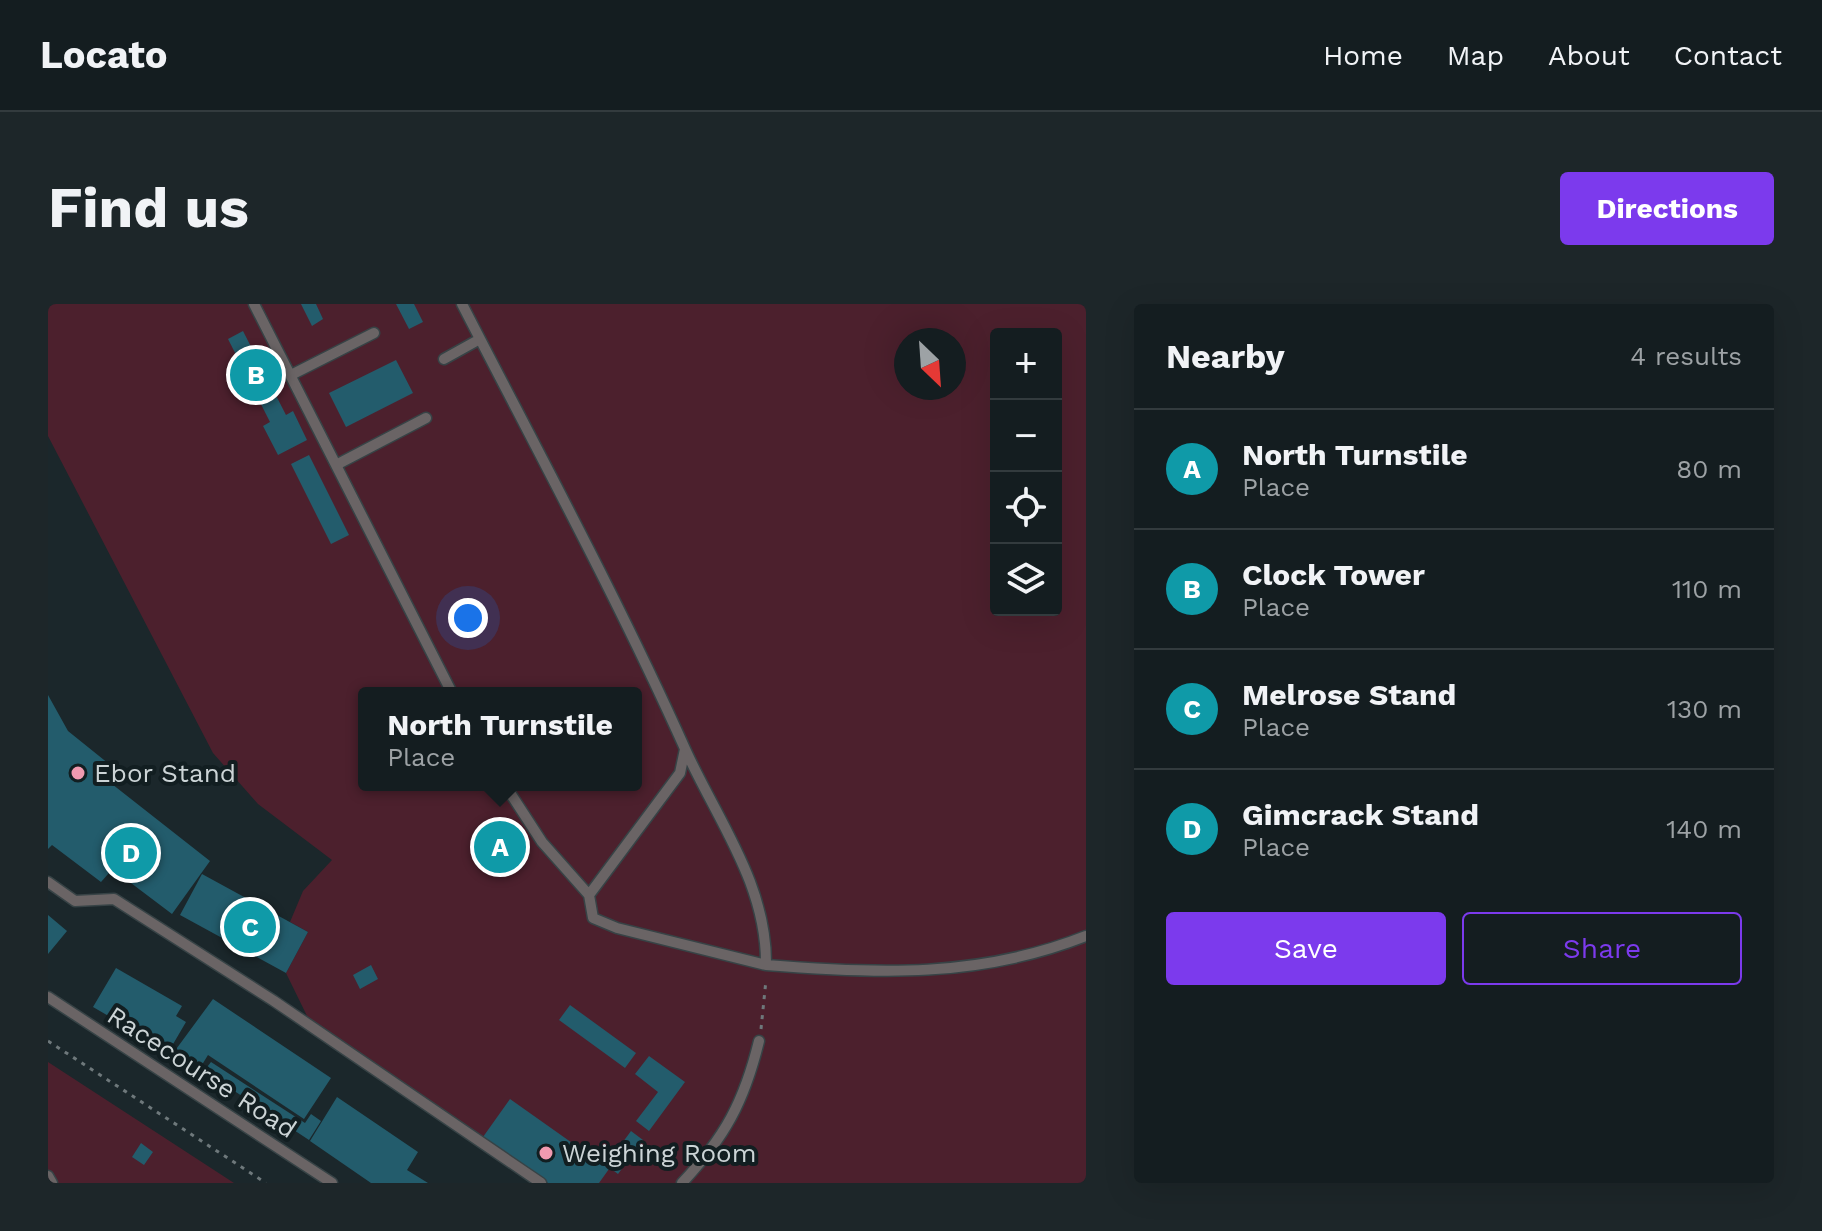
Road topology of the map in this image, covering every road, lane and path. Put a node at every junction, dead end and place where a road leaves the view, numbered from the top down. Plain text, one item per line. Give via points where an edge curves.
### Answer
1 (254, 304) edge
2 (462, 304) edge
3 (374, 333) dead end
4 (480, 339) junction
5 (444, 359) dead end
6 (291, 375) junction
7 (426, 418) dead end
8 (336, 465) junction
9 (449, 687) edge
10 (685, 749) junction
11 (509, 791) edge
12 (48, 882) edge
13 (589, 895) junction
14 (1086, 936) edge
15 (766, 965) junction
16 (48, 997) edge
17 (48, 1041) edge
18 (759, 1041) joint
19 (48, 1176) edge
20 (52, 1183) edge
21 (266, 1183) edge
22 (332, 1183) edge
23 (541, 1183) edge
24 (682, 1183) edge

1 - 6 lane
2 - 4 lane
3 - 6 lane
4 - 5 lane
4 - 10 lane
6 - 8 lane
7 - 8 lane
8 - 9 lane
10 - 13 lane via 680,773
10 - 15 lane via 756,892
11 - 13 lane via 542,842
12 - 23 lane via 75,901 114,899
13 - 15 lane via 593,918 617,928
14 - 15 lane via 1017,958 938,971
15 - 18 path
16 - 22 lane, Racecourse Road
17 - 21 path
18 - 24 lane via 738,1110 716,1146
19 - 20 lane

